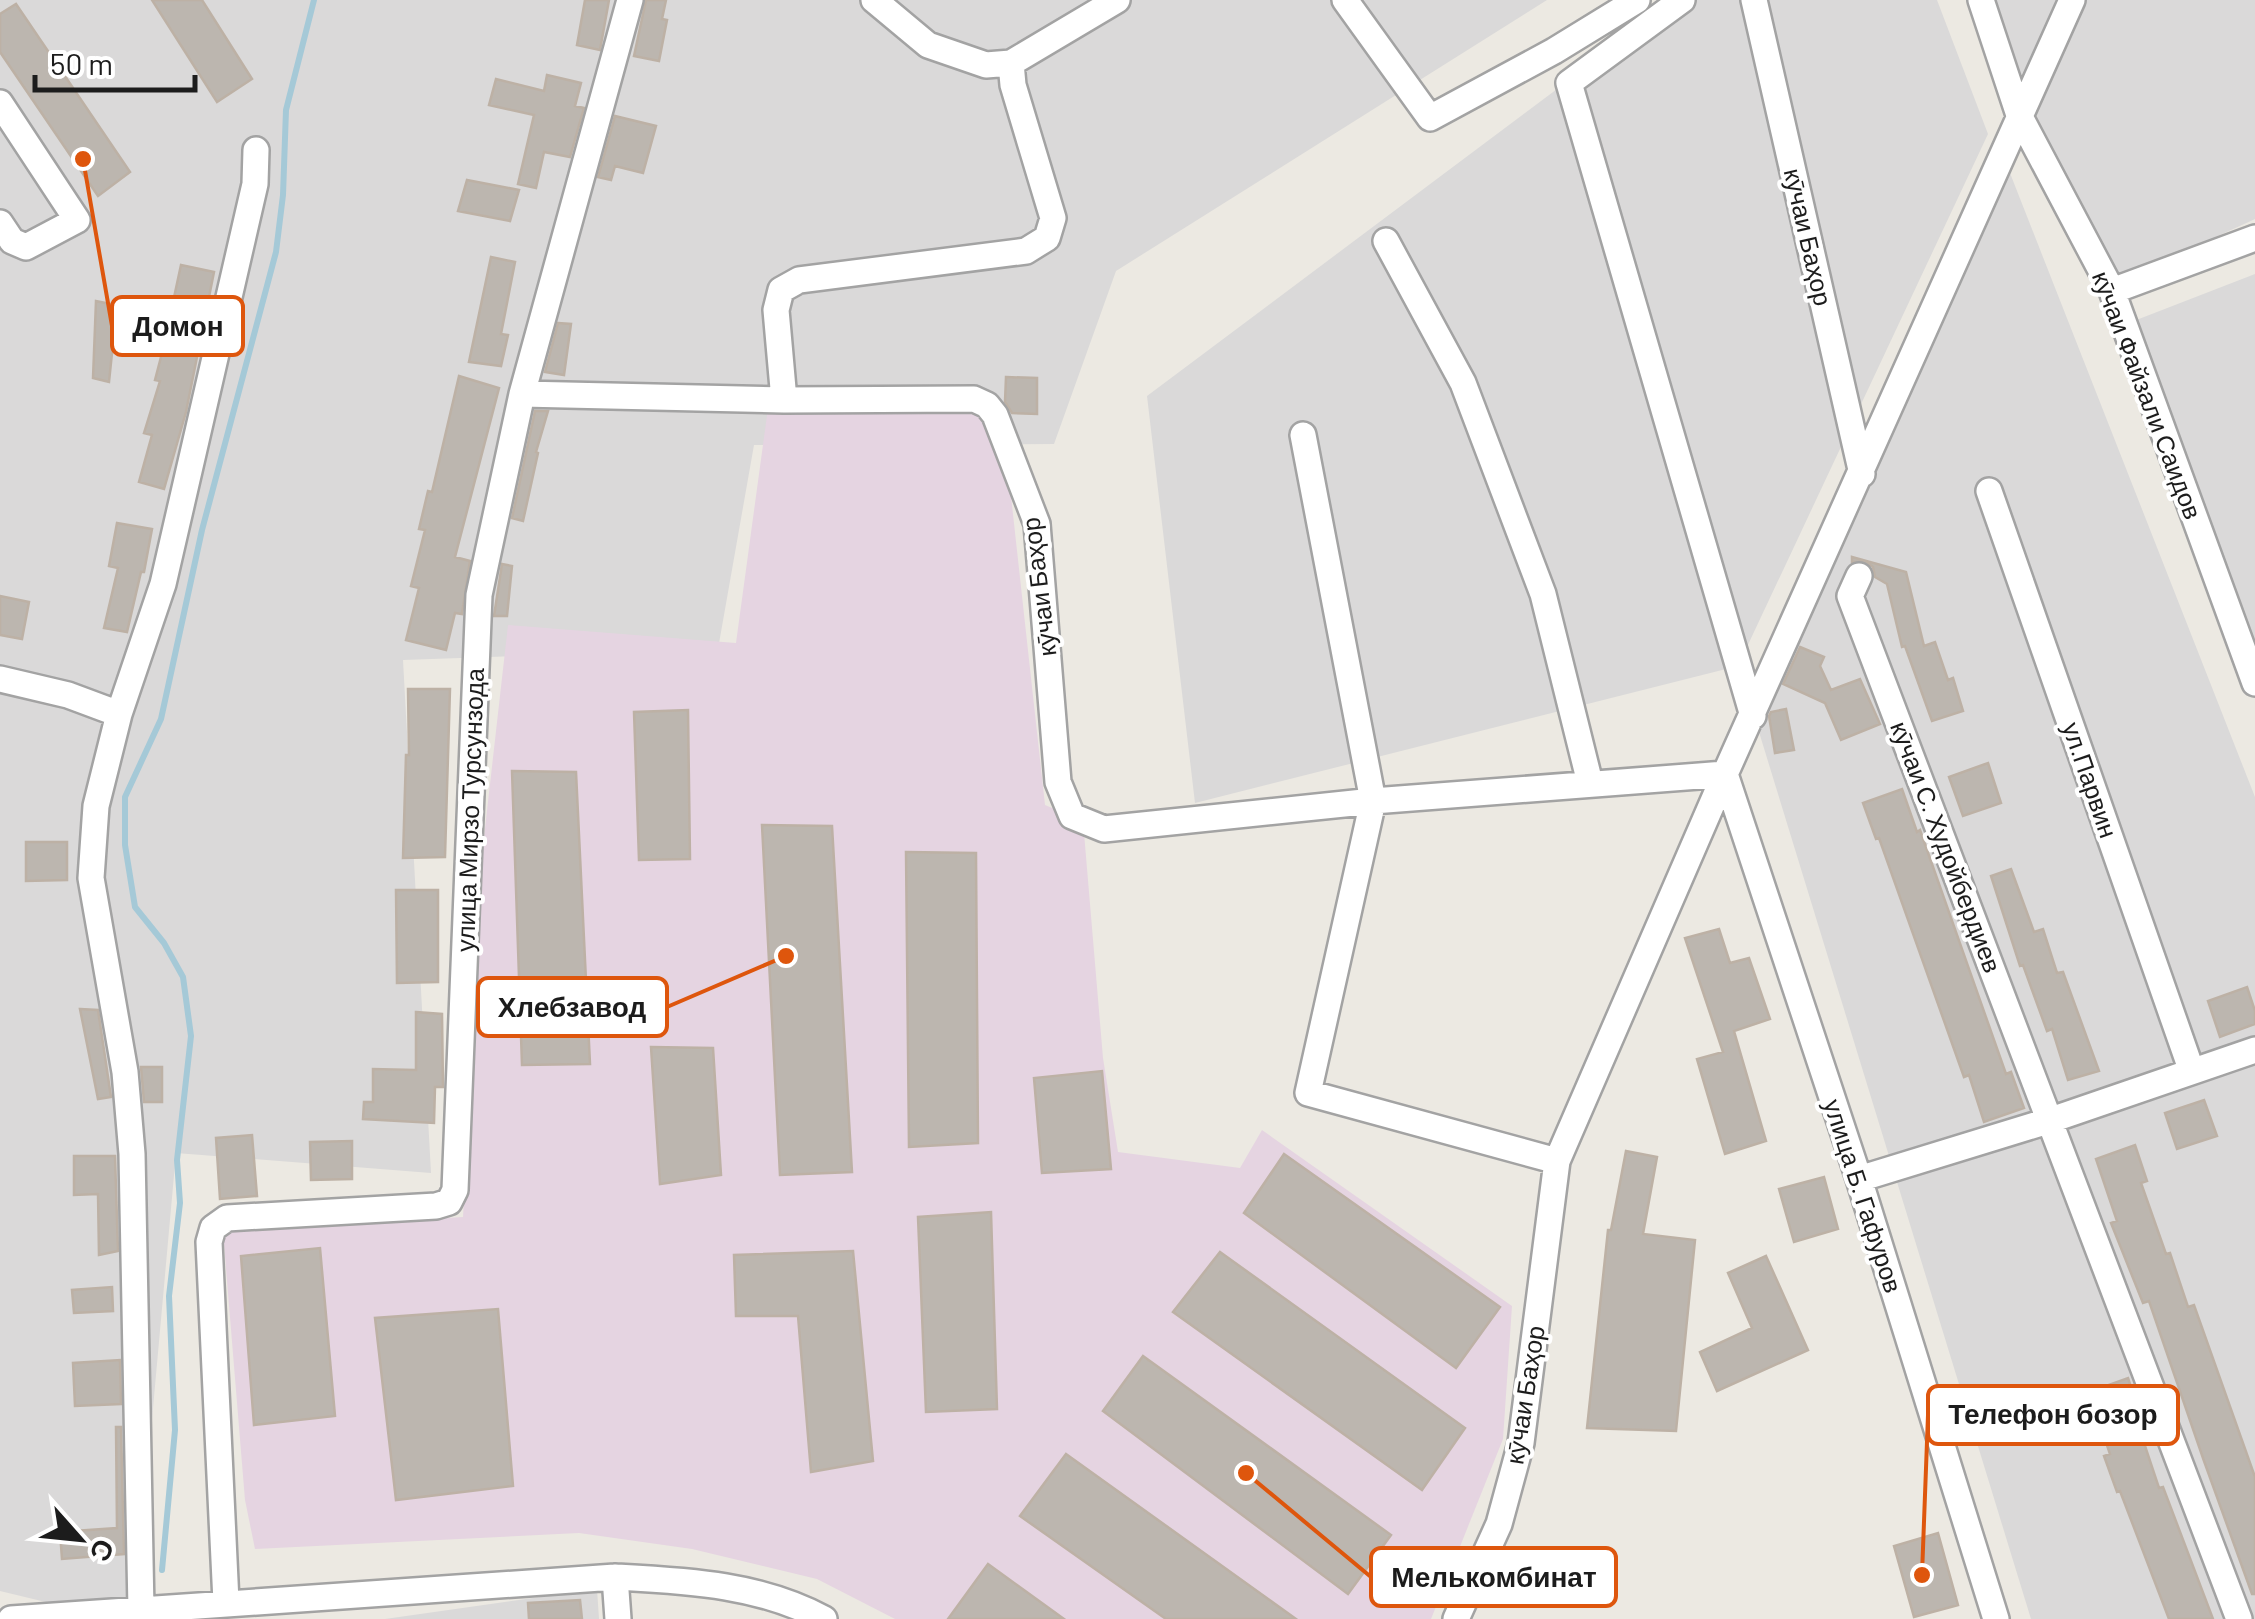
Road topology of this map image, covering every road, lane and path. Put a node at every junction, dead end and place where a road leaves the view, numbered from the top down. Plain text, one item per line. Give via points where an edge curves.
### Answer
1 (630, 0) edge
2 (874, 0) edge
3 (1117, 0) edge
4 (1345, 0) edge
5 (1637, 0) edge
6 (1682, 0) edge
7 (1754, 0) edge
8 (1980, 0) edge
9 (2072, 0) edge
10 (1011, 63) junction
11 (0, 102) edge
12 (2019, 116) junction
13 (256, 150) dead end
14 (0, 223) edge
15 (2255, 238) edge
16 (1386, 240) dead end
17 (2112, 290) junction
18 (522, 394) junction
19 (784, 400) junction
20 (1303, 435) dead end
21 (1862, 474) junction
22 (1989, 491) dead end
23 (1858, 576) dead end
24 (0, 680) edge
25 (2255, 683) edge
26 (119, 714) junction
27 (1753, 716) junction
28 (1726, 774) junction
29 (1590, 783) junction
30 (1373, 801) junction
31 (2255, 1050) edge
32 (2191, 1069) junction
33 (2051, 1120) junction
34 (1557, 1161) junction
35 (1859, 1180) junction
36 (615, 1578) junction
37 (226, 1602) junction
38 (141, 1610) junction
39 (116, 1616) edge
40 (11, 1619) edge
41 (618, 1619) edge
42 (824, 1619) edge
43 (1456, 1619) edge
44 (1996, 1619) edge
45 (2239, 1619) edge

1 - 18 street, улица Мирзо Турсунзода
2 - 10 street via 928,45 986,65
3 - 10 street
4 - 5 street via 1430,118
6 - 27 street via 1569,83
7 - 21 street, кӯчаи Баҳор
8 - 12 street
9 - 12 street, кӯчаи Баҳор
10 - 19 street via 1053,218 1047,238 1026,251 799,280 781,290 776,310
11 - 14 street via 77,220 26,247
12 - 17 street, кӯчаи Файзали Саидов
12 - 21 street, кӯчаи Баҳор
13 - 26 street via 256,184 163,584
15 - 17 street
16 - 29 street via 1463,383 1543,594
17 - 25 street, кӯчаи Файзали Саидов
18 - 19 street, кӯчаи Баҳор
18 - 37 street, улица Мирзо Турсунзода via 479,594 455,1190 436,1206 227,1218 213,1228 208,1242
19 - 30 street, кӯчаи Баҳор via 974,399 995,414 1037,524 1058,782 1072,816 1104,829
20 - 30 street
21 - 27 street, кӯчаи Баҳор
22 - 32 street, ул.Парвин
23 - 33 street, кӯчаи С. Худойбердиев via 1850,596
24 - 26 street via 68,694
26 - 38 street via 96,806 90,878 132,1154
27 - 28 street, кӯчаи Баҳор
28 - 29 street, кӯчаи Баҳор
28 - 34 street, кӯчаи Баҳор
28 - 35 street, улица Б. Гафуров
29 - 30 street, кӯчаи Баҳор
30 - 34 street via 1308,1092
31 - 32 street
32 - 33 street
33 - 35 street
33 - 45 street, кӯчаи С. Худойбердиев
34 - 43 street, кӯчаи Баҳор via 1521,1443 1500,1524
35 - 44 street, улица Б. Гафуров
36 - 37 street
36 - 41 street
36 - 42 street via 709,1582 792,1602
37 - 38 street
38 - 39 street
39 - 40 street

